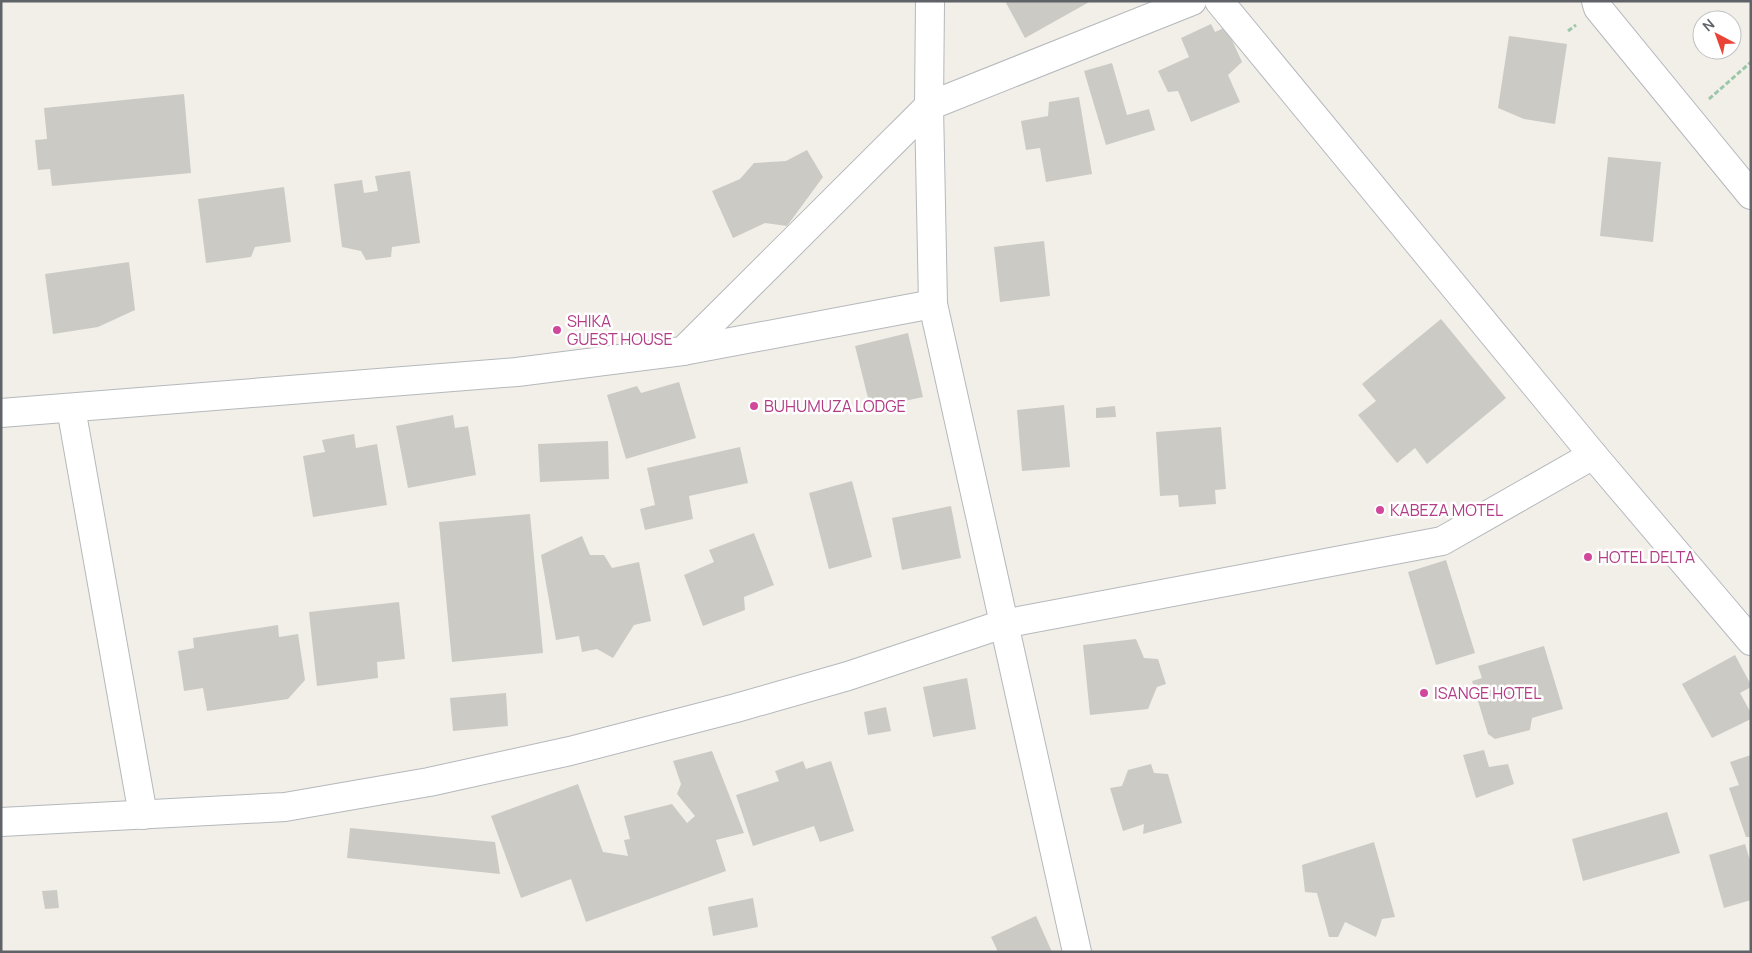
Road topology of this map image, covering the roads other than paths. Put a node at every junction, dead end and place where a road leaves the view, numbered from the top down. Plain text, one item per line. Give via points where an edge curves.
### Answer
1 (930, 1) edge
2 (1192, 1) edge
3 (1220, 1) edge
4 (1596, 1) edge
5 (929, 106) junction
6 (1751, 195) edge
7 (933, 304) junction
8 (683, 351) junction
9 (70, 408) junction
10 (1, 413) edge
11 (1593, 455) junction
12 (1003, 624) junction
13 (1751, 641) edge
14 (143, 815) junction
15 (1, 822) edge
16 (1077, 952) edge

1 - 5 street
2 - 5 street
3 - 11 street
4 - 6 street via 1598,8
5 - 7 street
5 - 8 street
7 - 8 street
7 - 12 street
8 - 9 street via 517,372
9 - 10 street
9 - 14 street
11 - 12 street via 1442,541
11 - 13 street
12 - 14 street via 848,676 561,753 429,782 285,808
12 - 16 street
14 - 15 street

